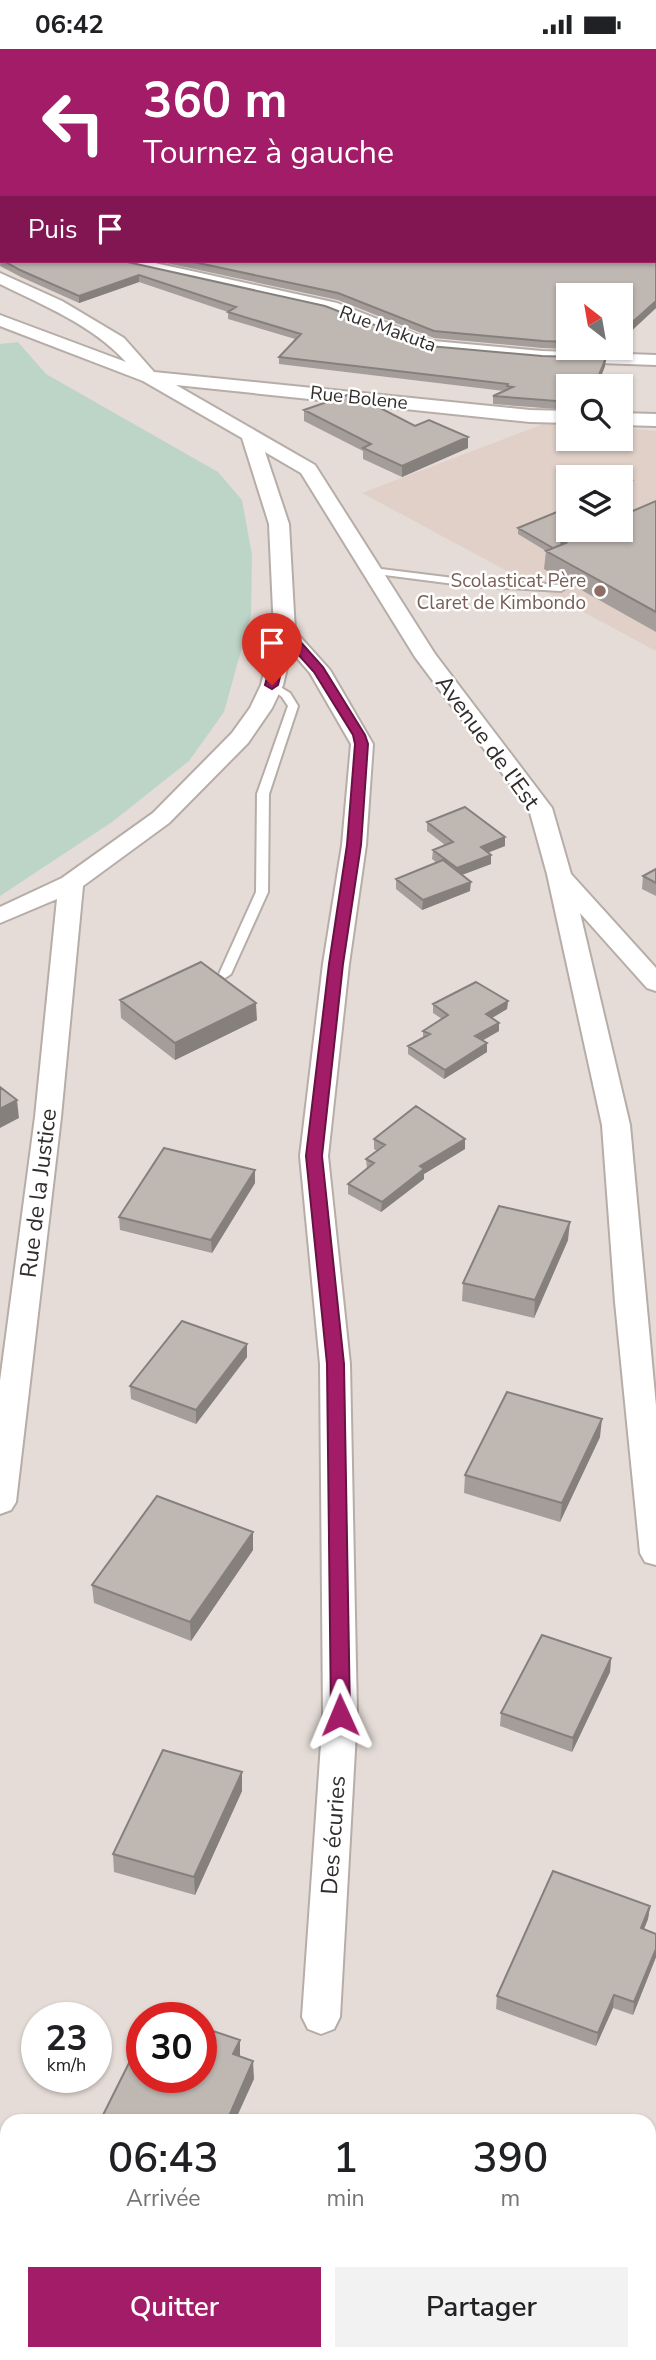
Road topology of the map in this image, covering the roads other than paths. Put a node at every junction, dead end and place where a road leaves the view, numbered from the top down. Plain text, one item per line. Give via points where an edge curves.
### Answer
1 (134, 263) edge
2 (0, 278) edge
3 (0, 320) edge
4 (656, 360) edge
5 (149, 377) junction
6 (556, 417) edge
7 (633, 419) edge
8 (656, 420) edge
9 (250, 435) junction
10 (373, 571) junction
11 (561, 588) dead end
12 (285, 632) junction
13 (272, 685) junction
14 (559, 874) junction
15 (71, 883) junction
16 (0, 916) edge
17 (225, 974) dead end
18 (656, 983) edge
19 (0, 1502) edge
20 (656, 1553) edge
21 (321, 2017) dead end

1 - 4 street, Rue Makuta via 331,307 429,347
2 - 5 street via 118,342
3 - 5 street, Avenue de l'Est
5 - 6 street, Rue Bolene
5 - 9 street, Avenue de l'Est
7 - 8 street
9 - 10 street, Avenue de l'Est via 313,475
9 - 12 street via 279,524
10 - 11 lane
10 - 14 street, Avenue de l'Est via 426,657 540,808
12 - 13 street
12 - 21 street, Des écuries via 318,670 362,744 354,845 314,1156 335,1364 340,1715
13 - 15 street via 240,738 207,774 161,818
13 - 17 lane via 293,706 263,794 262,892
14 - 18 street
14 - 20 street, Avenue de l'Est via 616,1125
15 - 16 street
15 - 19 street, Rue de la Justice via 48,1117

